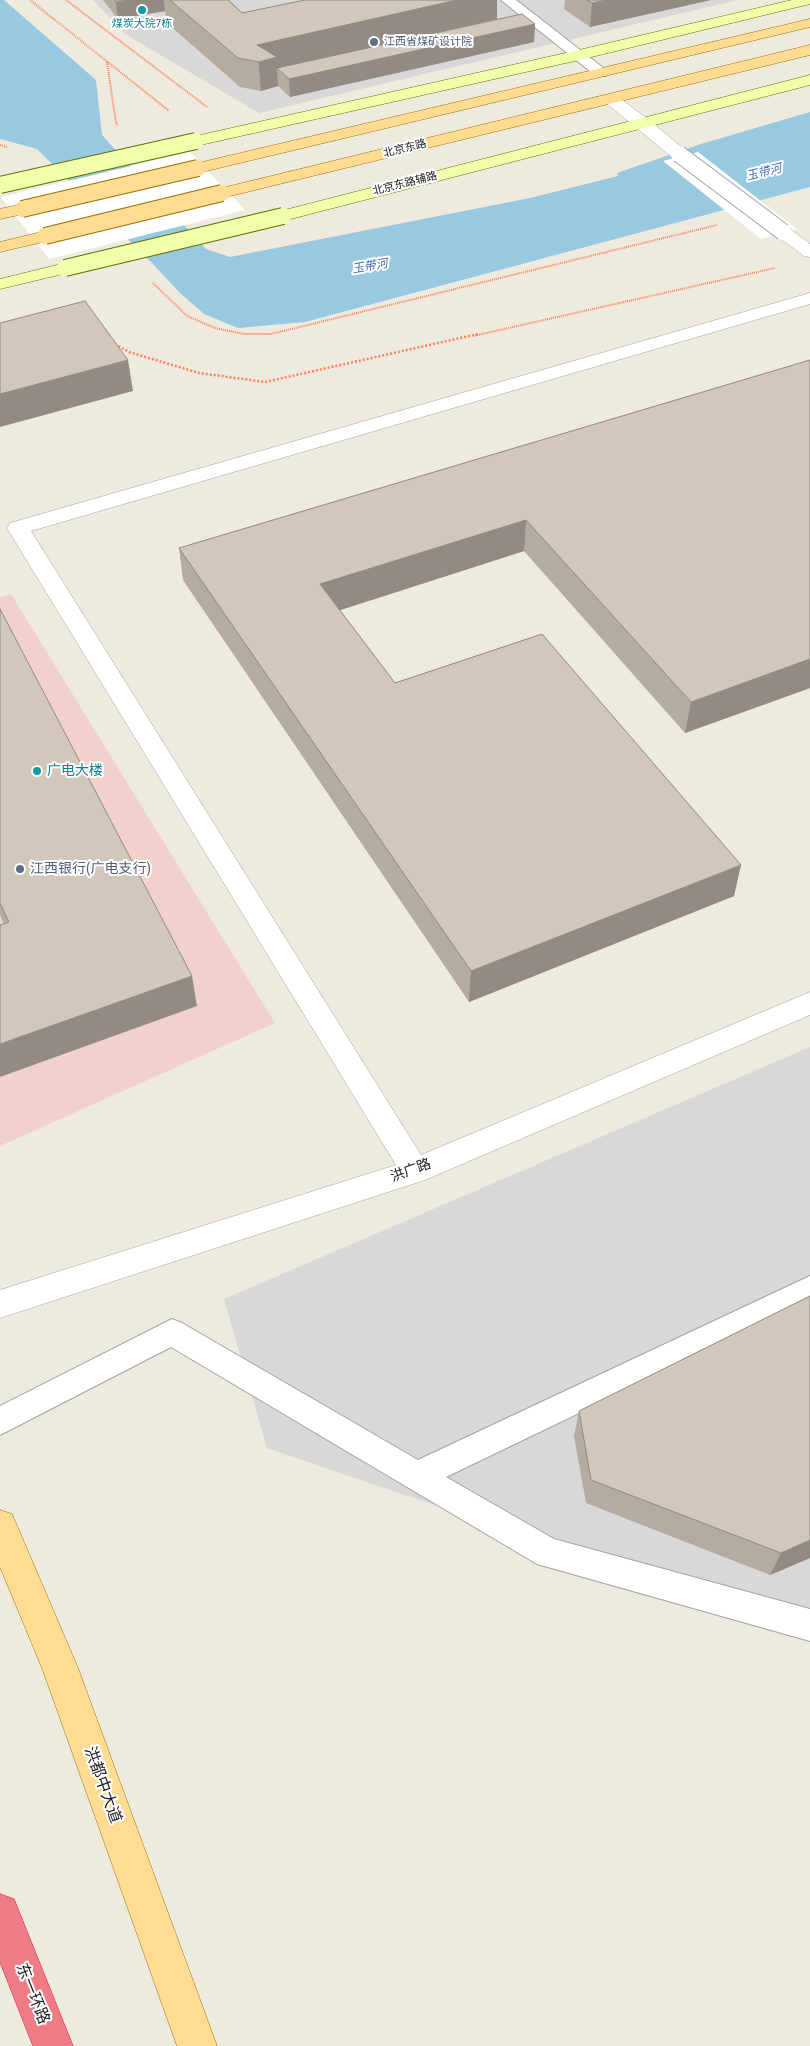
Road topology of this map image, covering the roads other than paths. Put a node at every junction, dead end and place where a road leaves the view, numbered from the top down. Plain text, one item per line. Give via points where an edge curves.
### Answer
1 (508, 0) edge
2 (810, 0) edge
3 (810, 23) edge
4 (810, 50) edge
5 (578, 55) junction
6 (601, 73) junction
7 (810, 80) edge
8 (611, 98) junction
9 (643, 123) junction
10 (0, 185) edge
11 (0, 214) edge
12 (0, 247) edge
13 (810, 252) edge
14 (0, 284) edge
15 (810, 298) edge
16 (810, 1003) edge
17 (415, 1171) junction
18 (810, 1288) edge
19 (0, 1304) edge
20 (0, 1421) edge
21 (416, 1476) junction
22 (0, 1526) edge
23 (810, 1625) edge
24 (60, 1668) junction
25 (0, 1914) edge
26 (52, 2046) edge
27 (190, 2046) edge
28 (197, 2046) edge

1 - 5 lane
2 - 5 main road
3 - 6 main road
4 - 8 main road, 北京东路
5 - 6 lane
5 - 10 main road, bridge
6 - 11 main road, bridge
7 - 9 main road, 北京东路辅路
8 - 9 street
8 - 12 main road, 北京东路, bridge
9 - 13 street, bridge via 679,154
9 - 14 main road, 北京东路辅路, bridge via 283,216
15 - 17 street via 18,528
16 - 17 street, 洪广路
17 - 19 street, 洪广路
18 - 21 lane
20 - 21 lane via 172,1332
21 - 23 lane via 548,1553
22 - 24 main road, 洪都中大道
24 - 27 main road via 165,1988
24 - 28 main road, 洪都中大道
25 - 26 highway, 东一环路

